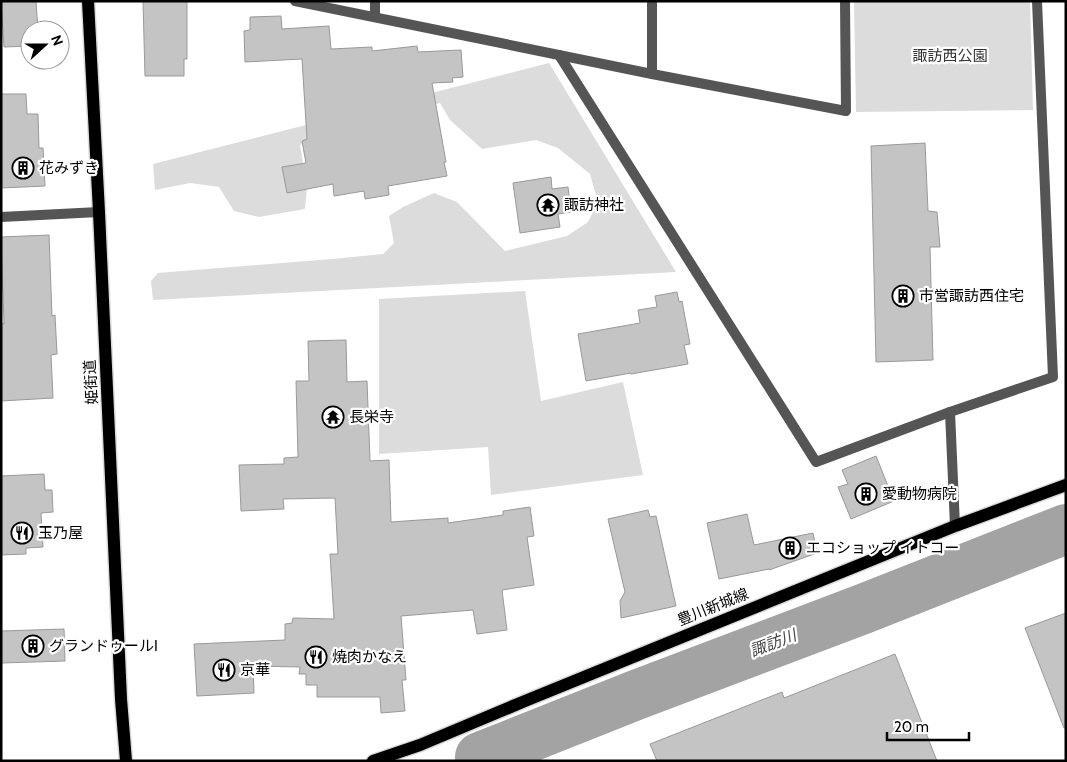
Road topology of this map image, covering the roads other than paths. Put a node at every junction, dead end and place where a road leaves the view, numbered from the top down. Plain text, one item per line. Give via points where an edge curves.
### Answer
1 (88, 1) edge
2 (294, 1) edge
3 (375, 1) edge
4 (652, 1) edge
5 (845, 1) edge
6 (1037, 1) edge
7 (375, 17) junction
8 (559, 55) junction
9 (652, 74) junction
10 (99, 212) junction
11 (1, 217) edge
12 (950, 412) junction
13 (1066, 485) edge
14 (955, 526) junction
15 (126, 761) edge
16 (373, 761) edge

1 - 10 main road, 姫街道
2 - 7 street
3 - 7 street
4 - 9 street
5 - 9 street via 846,111
6 - 12 street via 1053,377
7 - 8 street
8 - 9 street
8 - 12 street via 816,462
10 - 11 street
10 - 15 main road, 姫街道
12 - 14 street
13 - 14 main road, 豊川新城線
14 - 16 main road, 豊川新城線 via 420,745

